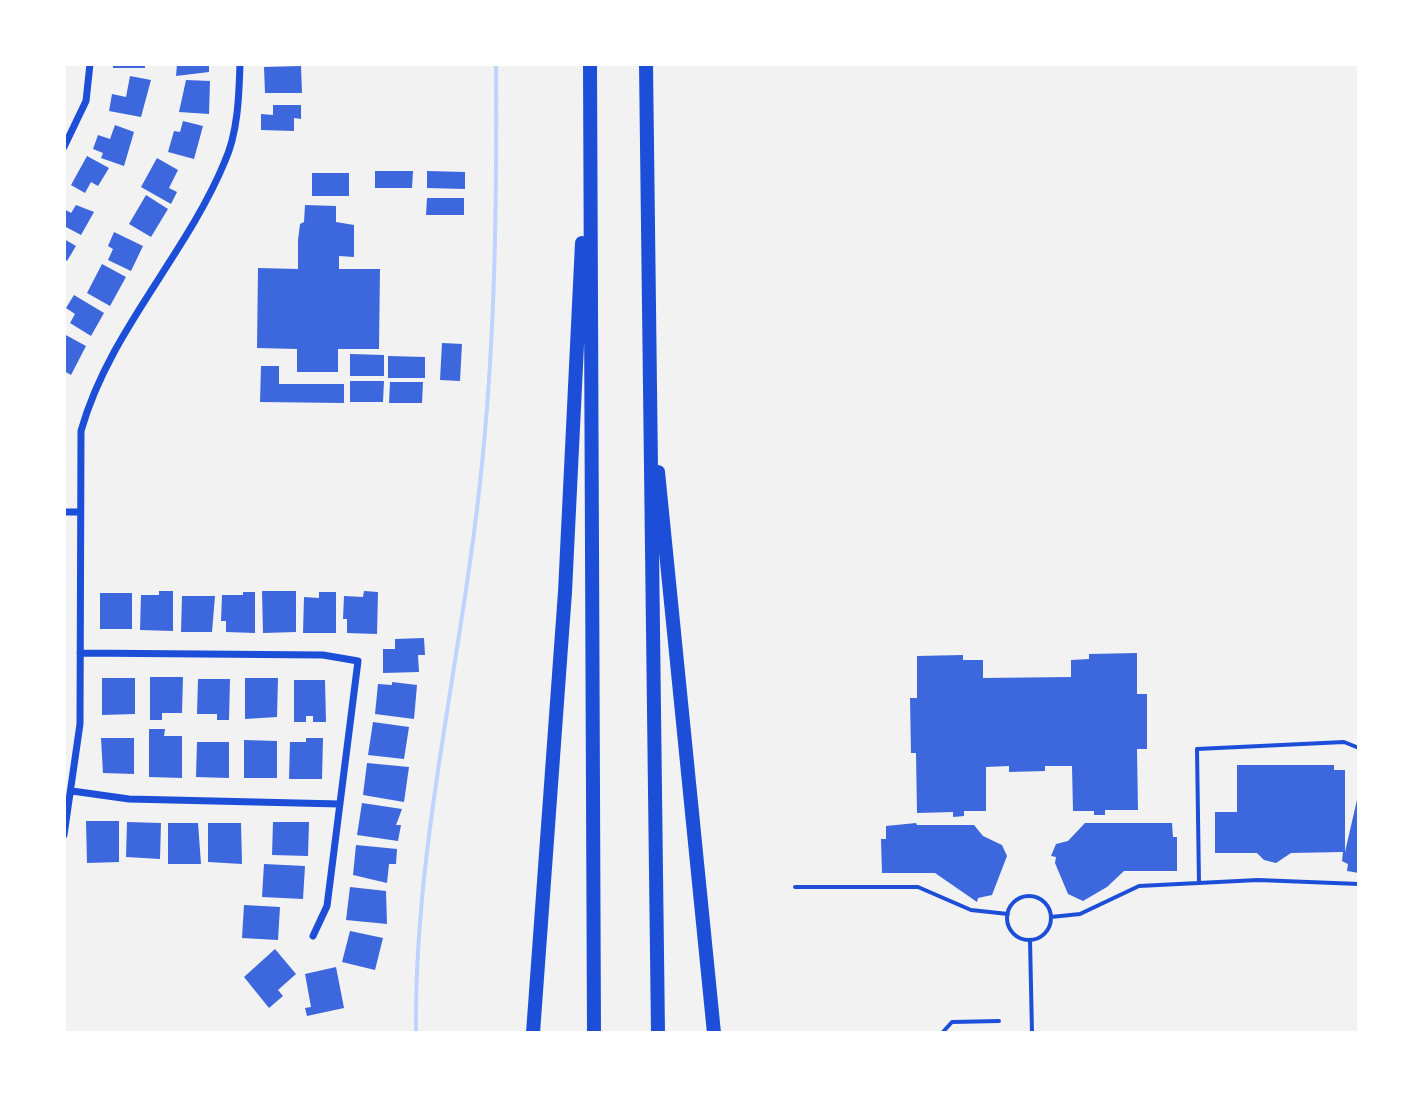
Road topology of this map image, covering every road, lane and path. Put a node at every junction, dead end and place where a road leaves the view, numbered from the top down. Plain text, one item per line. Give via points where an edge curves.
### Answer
1 (90, 64) edge
2 (240, 64) edge
3 (646, 64) edge
4 (590, 65) edge
5 (64, 147) edge
6 (649, 372) junction
7 (64, 512) edge
8 (80, 512) junction
9 (80, 653) junction
10 (1359, 748) edge
11 (72, 791) junction
12 (340, 804) junction
13 (64, 835) edge
14 (1199, 883) junction
15 (1359, 884) edge
16 (795, 887) dead end
17 (1008, 914) junction
18 (1051, 917) junction
19 (313, 936) dead end
20 (1030, 940) junction
21 (999, 1021) dead end
22 (533, 1033) edge
23 (594, 1033) edge
24 (658, 1033) edge
25 (714, 1033) edge
26 (942, 1033) edge
27 (1032, 1033) edge

1 - 5 street via 86,101
2 - 8 street via 226,161 92,390 81,431
3 - 6 highway
4 - 22 highway via 565,592
4 - 23 highway
6 - 24 highway
6 - 25 highway
7 - 8 street
8 - 9 street
9 - 11 street via 80,724
9 - 12 street via 323,655 358,661
10 - 14 lane via 1344,742 1197,749
11 - 12 street via 129,799
11 - 13 street
12 - 19 street via 327,906
14 - 15 lane
14 - 18 lane via 1139,886 1080,914
16 - 17 lane via 918,887 971,910
17 - 18 lane via 1015,902 1034,897 1046,904
17 - 20 lane via 1013,932
18 - 20 lane via 1043,935
20 - 27 lane
21 - 26 lane via 952,1022

